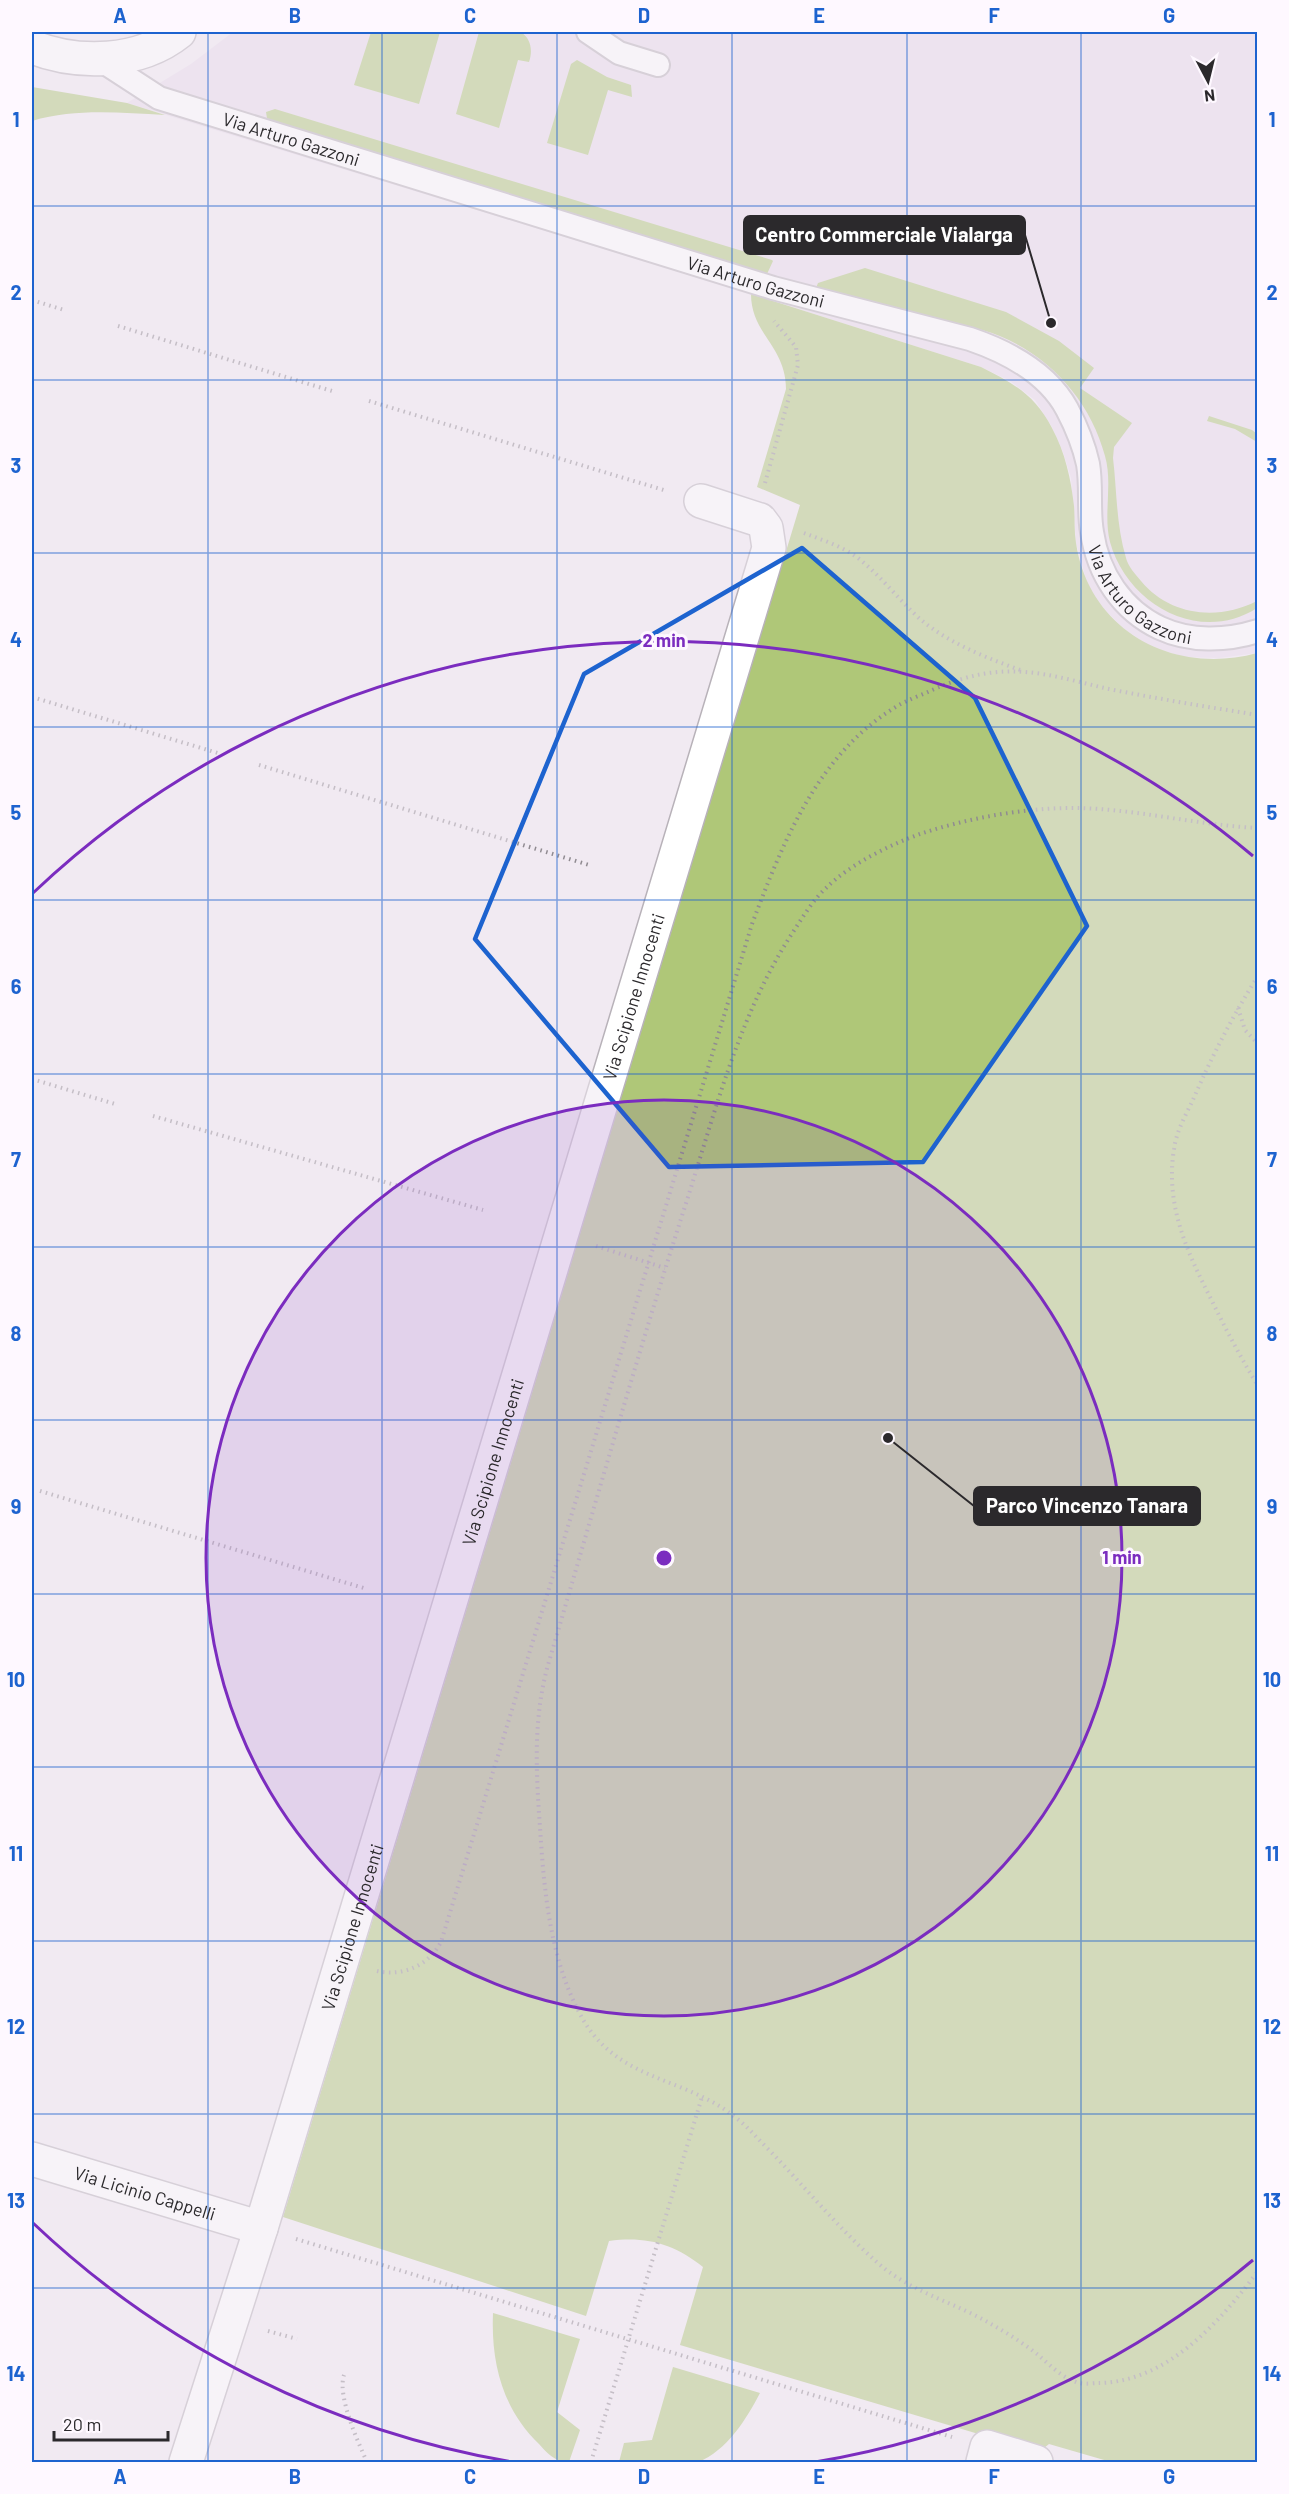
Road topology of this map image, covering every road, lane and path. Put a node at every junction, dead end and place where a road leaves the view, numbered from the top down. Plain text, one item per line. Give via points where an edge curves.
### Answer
1 (179, 32) edge
2 (588, 32) edge
3 (32, 47) edge
4 (99, 59) junction
5 (658, 64) dead end
6 (32, 300) edge
7 (64, 310) dead end
8 (772, 318) dead end
9 (117, 326) dead end
10 (332, 391) dead end
11 (369, 402) dead end
12 (762, 494) dead end
13 (701, 501) joint
14 (797, 530) dead end
15 (1257, 631) edge
16 (1026, 672) junction
17 (32, 697) edge
18 (1257, 716) edge
19 (221, 754) dead end
20 (259, 765) dead end
21 (1257, 828) edge
22 (590, 864) dead end
23 (1257, 976) edge
24 (1238, 1008) junction
25 (1257, 1044) edge
26 (32, 1080) edge
27 (115, 1104) dead end
28 (153, 1116) dead end
29 (483, 1210) dead end
30 (561, 1234) junction
31 (648, 1263) junction
32 (665, 1268) junction
33 (1257, 1386) edge
34 (40, 1491) dead end
35 (367, 1589) dead end
36 (375, 1970) dead end
37 (702, 2097) junction
38 (32, 2159) edge
39 (261, 2228) junction
40 (1257, 2271) edge
41 (268, 2331) dead end
42 (297, 2339) dead end
43 (628, 2339) junction
44 (344, 2375) dead end
45 (985, 2455) edge
46 (186, 2463) edge
47 (367, 2463) edge
48 (591, 2463) edge
49 (1036, 2463) edge

1 - 4 street via 121,57
2 - 5 lane via 619,53
3 - 4 street via 71,58
4 - 15 lane, Via Arturo Gazzoni via 159,98 773,288 995,347 1019,359 1041,377 1066,407 1087,463 1092,532 1098,557 1106,578 1124,602 1147,622 1189,637 1238,637
6 - 7 path
8 - 12 path via 792,341 798,357
9 - 10 path
11 - 13 path
13 - 30 street, Via Scipione Innocenti via 760,520 766,528 769,548
14 - 16 path via 858,558 921,619 941,633 986,657
16 - 18 path
16 - 31 path via 974,675 895,707 860,734 833,762 810,795 771,874 752,924
17 - 19 path
20 - 22 path
21 - 32 path via 1099,810 1032,811 921,834 860,863 826,887 779,953 743,1025
23 - 24 path
24 - 25 path via 1245,1030
24 - 33 path via 1212,1056 1174,1147 1173,1198 1184,1243
26 - 27 path
28 - 29 path
30 - 31 path
30 - 39 street, Via Scipione Innocenti
31 - 32 path
31 - 36 path via 441,1942 419,1966 386,1973
32 - 37 path via 540,1694 537,1786 548,1911 556,1951 582,2018 615,2055 657,2079
34 - 35 path
37 - 40 path via 737,2118 882,2267 989,2323 1078,2383 1114,2383 1149,2372 1167,2361 1225,2313
37 - 43 path
38 - 39 street, Via Licinio Cappelli
39 - 43 path
39 - 46 street, Via Scipione Innocenti
41 - 42 path
43 - 45 path
43 - 48 path
44 - 47 path via 346,2401
45 - 49 street

